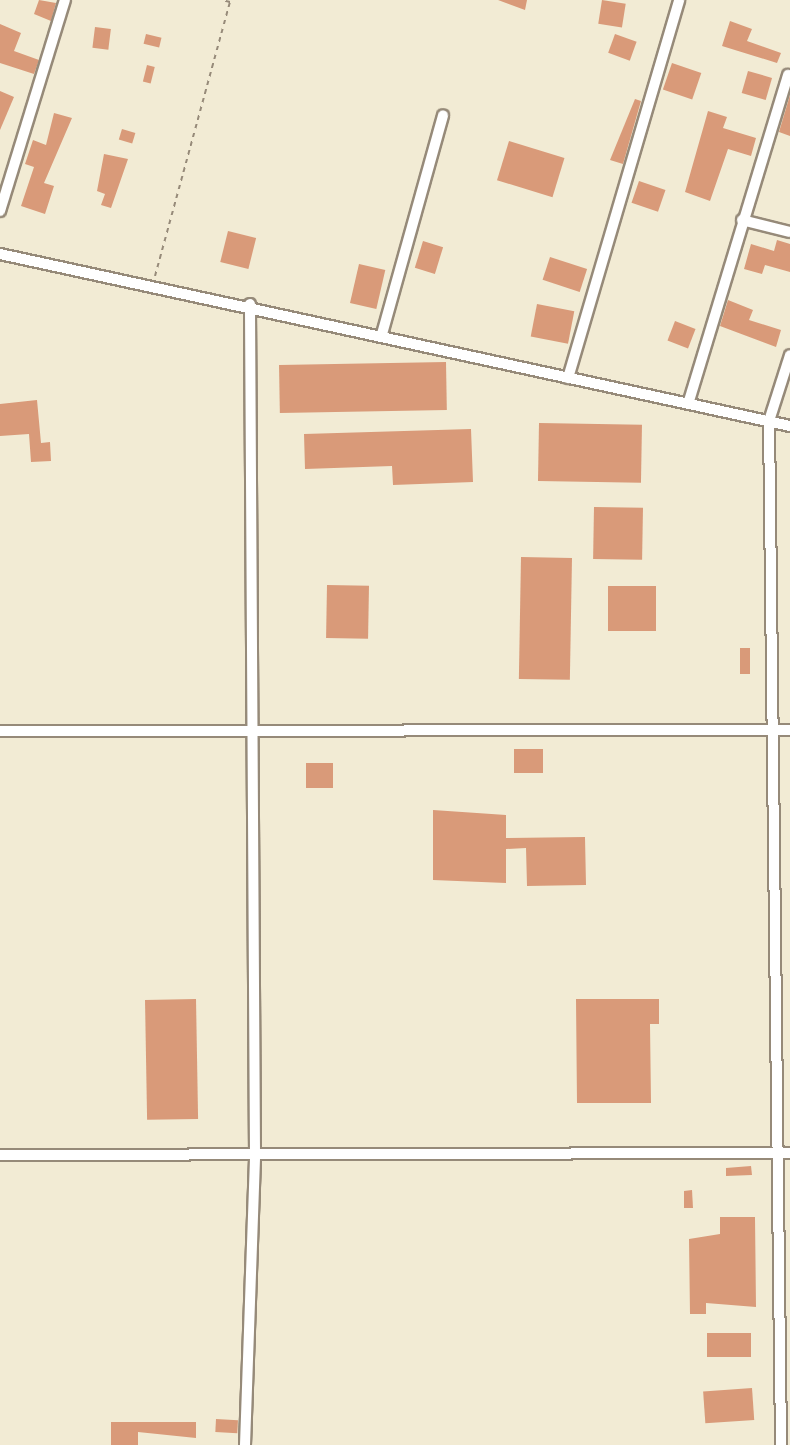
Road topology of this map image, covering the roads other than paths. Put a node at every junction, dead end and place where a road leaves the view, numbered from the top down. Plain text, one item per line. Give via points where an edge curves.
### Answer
1 (63, 0) edge
2 (679, 0) edge
3 (788, 75) dead end
4 (443, 115) dead end
5 (0, 211) edge
6 (742, 220) junction
7 (790, 232) edge
8 (0, 254) edge
9 (250, 304) junction
10 (382, 334) junction
11 (790, 355) edge
12 (568, 378) junction
13 (689, 400) junction
14 (768, 421) junction
15 (790, 426) edge
16 (773, 730) junction
17 (790, 730) edge
18 (0, 731) edge
19 (248, 731) junction
20 (255, 1153) junction
21 (778, 1153) junction
22 (790, 1153) edge
23 (0, 1155) edge
24 (245, 1445) edge
25 (782, 1445) edge

1 - 5 street
2 - 12 street
3 - 6 street
4 - 10 street
6 - 7 street
6 - 13 street
8 - 9 street
9 - 10 street
9 - 19 street
10 - 12 street
11 - 14 street
12 - 13 street
13 - 14 street
14 - 15 street
14 - 16 street
16 - 17 street
16 - 19 street
16 - 21 street
18 - 19 street
19 - 20 street
20 - 21 street
20 - 23 street
20 - 24 street
21 - 22 street
21 - 25 street

